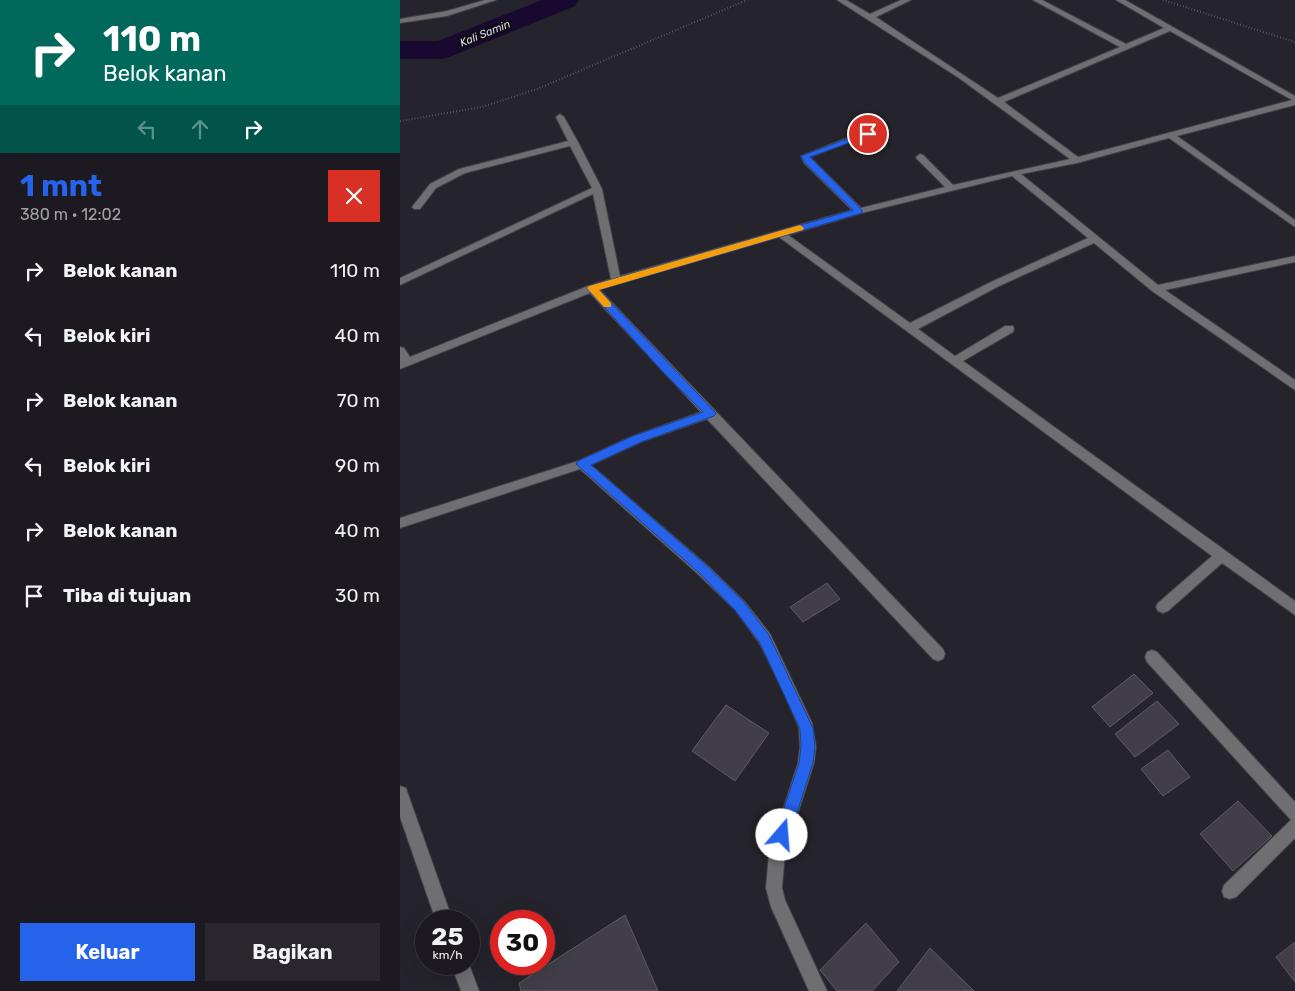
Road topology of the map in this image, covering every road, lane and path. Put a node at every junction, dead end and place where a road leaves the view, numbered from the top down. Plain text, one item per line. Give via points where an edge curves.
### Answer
1 (492, 0) edge
2 (748, 0) edge
3 (841, 0) edge
4 (907, 0) edge
5 (1037, 0) edge
6 (1120, 0) edge
7 (1163, 0) edge
8 (870, 16) junction
9 (400, 21) edge
10 (1171, 28) junction
11 (1295, 42) edge
12 (1125, 48) junction
13 (999, 101) junction
14 (1295, 101) edge
15 (560, 117) dead end
16 (400, 121) edge
17 (868, 134) dead end
18 (1170, 135) junction
19 (574, 142) junction
20 (920, 157) dead end
21 (1078, 160) junction
22 (1014, 173) junction
23 (952, 188) junction
24 (597, 189) junction
25 (417, 207) dead end
26 (859, 211) junction
27 (1295, 224) edge
28 (780, 233) junction
29 (1094, 239) junction
30 (1295, 259) edge
31 (616, 281) junction
32 (400, 282) edge
33 (592, 288) junction
34 (1156, 289) junction
35 (910, 328) junction
36 (1009, 329) dead end
37 (400, 351) edge
38 (955, 361) junction
39 (404, 363) edge
40 (1295, 386) edge
41 (710, 413) junction
42 (582, 464) junction
43 (400, 523) edge
44 (1222, 555) junction
45 (1163, 607) dead end
46 (1295, 609) edge
47 (938, 654) dead end
48 (1152, 657) dead end
49 (400, 794) edge
50 (1295, 814) edge
51 (1295, 827) edge
52 (1230, 891) dead end
53 (441, 910) edge
54 (464, 975) edge
55 (470, 991) edge
56 (818, 991) edge

1 - 9 street via 433,17
2 - 16 path via 537,89 482,107
3 - 8 street
4 - 8 street
5 - 12 street
6 - 10 street
7 - 11 path
8 - 13 street
10 - 12 street
10 - 14 street
12 - 13 street
13 - 21 street
14 - 18 street
15 - 19 street
17 - 26 street via 805,156
18 - 21 street
18 - 27 street
19 - 24 street
19 - 25 street via 455,174 434,186
20 - 23 street
21 - 22 street
22 - 23 street
22 - 29 street
23 - 26 street
24 - 31 street
24 - 32 street
26 - 28 street
28 - 31 street
28 - 35 street
29 - 34 street
29 - 35 street via 995,284
30 - 34 street
31 - 33 street
33 - 39 street
33 - 41 street
34 - 40 street
35 - 38 street
36 - 38 street
37 - 39 street
38 - 44 street
41 - 42 street via 637,439
41 - 47 street
42 - 43 street
42 - 56 street via 740,606 765,639 792,694 807,728 808,747 806,763 777,853 774,888
44 - 45 street
44 - 46 street
48 - 50 street
49 - 53 street
51 - 52 street
54 - 55 street

